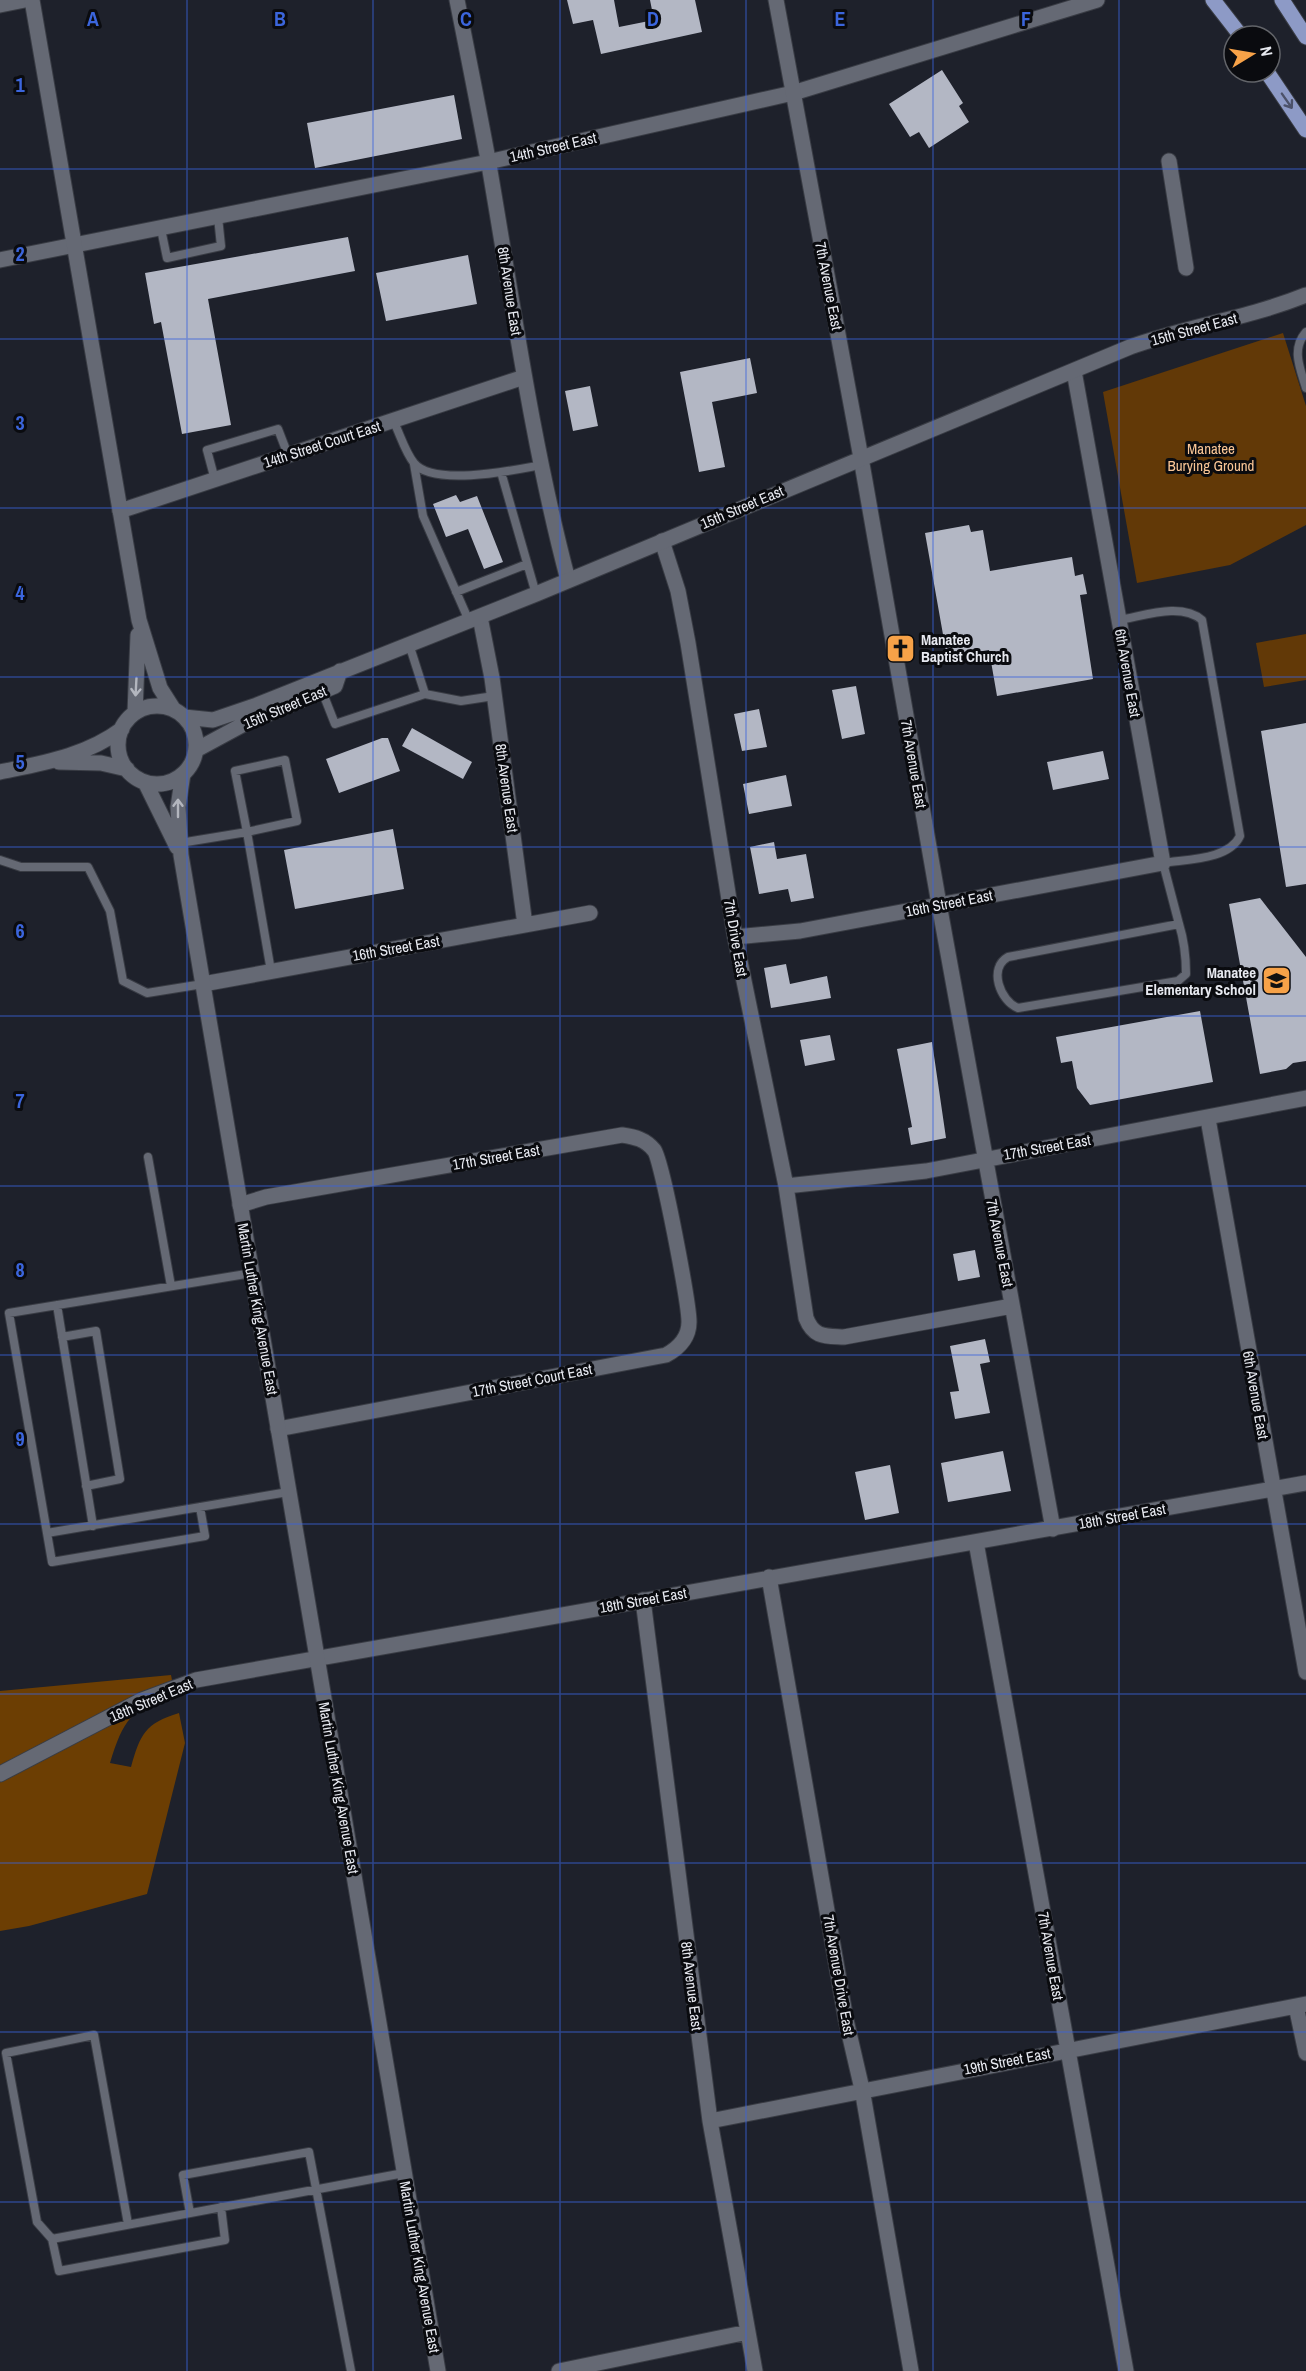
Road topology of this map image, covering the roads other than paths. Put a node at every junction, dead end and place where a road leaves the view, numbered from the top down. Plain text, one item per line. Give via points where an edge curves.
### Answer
1 (25, 0) edge
2 (32, 0) edge
3 (457, 0) edge
4 (776, 0) edge
5 (1097, 0) edge
6 (1213, 0) edge
7 (1282, 0) edge
8 (0, 5) edge
9 (1232, 24) edge
10 (1306, 38) edge
11 (1275, 84) edge
12 (794, 93) junction
13 (1306, 130) edge
14 (1169, 161) dead end
15 (488, 162) junction
16 (218, 217) junction
17 (161, 228) junction
18 (74, 246) junction
19 (0, 260) edge
20 (1186, 268) dead end
21 (1306, 295) edge
22 (1306, 332) edge
23 (1074, 371) junction
24 (524, 377) junction
25 (1306, 388) edge
26 (393, 420) junction
27 (288, 455) junction
28 (861, 458) junction
29 (414, 464) junction
30 (542, 465) junction
31 (501, 472) junction
32 (215, 480) junction
33 (120, 511) junction
34 (662, 541) junction
35 (527, 564) junction
36 (568, 580) junction
37 (456, 592) junction
38 (536, 594) junction
39 (474, 619) junction
40 (139, 620) junction
41 (1119, 620) junction
42 (409, 644) junction
43 (340, 671) junction
44 (321, 691) junction
45 (425, 694) junction
46 (494, 696) junction
47 (135, 713) junction
48 (179, 713) junction
49 (122, 729) junction
50 (196, 750) junction
51 (47, 762) junction
52 (127, 770) junction
53 (0, 772) edge
54 (183, 774) junction
55 (146, 782) junction
56 (247, 832) junction
57 (180, 849) junction
58 (0, 860) edge
59 (1162, 863) junction
60 (939, 904) junction
61 (590, 913) dead end
62 (1179, 924) junction
63 (525, 925) junction
64 (735, 937) junction
65 (271, 971) junction
66 (203, 984) junction
67 (1306, 1098) edge
68 (1208, 1119) junction
69 (148, 1157) dead end
70 (986, 1158) junction
71 (786, 1186) junction
72 (240, 1205) junction
73 (676, 1242) joint
74 (252, 1273) junction
75 (171, 1286) junction
76 (57, 1305) junction
77 (1012, 1306) junction
78 (62, 1337) junction
79 (278, 1429) junction
80 (1306, 1484) edge
81 (86, 1486) junction
82 (1274, 1489) junction
83 (288, 1492) junction
84 (200, 1507) junction
85 (93, 1526) junction
86 (1053, 1529) junction
87 (47, 1533) junction
88 (976, 1542) junction
89 (769, 1577) junction
90 (643, 1600) junction
91 (316, 1659) junction
92 (1306, 1672) edge
93 (0, 1774) edge
94 (1301, 2005) edge
95 (1068, 2049) junction
96 (1306, 2053) edge
97 (862, 2089) junction
98 (710, 2121) junction
99 (404, 2173) junction
100 (317, 2189) junction
101 (221, 2207) junction
102 (190, 2213) junction
103 (128, 2224) junction
104 (52, 2239) junction
105 (748, 2332) junction
106 (351, 2371) edge
107 (438, 2371) edge
108 (559, 2371) edge
109 (755, 2371) edge
110 (911, 2371) edge
111 (1126, 2371) edge

1 - 8 street
2 - 18 street
3 - 15 street, 8th Avenue East
4 - 12 street, 7th Avenue East
5 - 12 street, 14th Street East
6 - 9 main road
7 - 10 main road
11 -> 13 main road
12 - 15 street, 14th Street East
12 - 28 street, 7th Avenue East
14 - 20 street
15 - 16 street, 14th Street East
15 - 24 street, 8th Avenue East
16 - 17 street, 14th Street East
16 - 17 lane via 221,246 167,258
17 - 18 street, 14th Street East
18 - 19 street, 14th Street East
18 - 33 street
21 - 23 street, 15th Street East via 1160,336
22 - 25 lane via 1299,339 1297,359
23 - 28 street, 15th Street East
23 - 41 street, 6th Avenue East
24 - 26 street, 14th Street Court East
24 - 30 street, 8th Avenue East
26 - 27 street, 14th Street Court East
26 - 29 lane
27 - 32 street, 14th Street Court East
27 - 32 lane via 278,429 207,450
28 - 34 street, 15th Street East
28 - 60 street, 7th Avenue East
29 - 31 lane via 429,472 469,477
29 - 37 lane via 423,516
30 - 31 lane
30 - 36 street, 8th Avenue East
31 - 35 lane
32 - 33 street, 14th Street Court East
33 - 40 street
34 - 36 street, 15th Street East
34 - 64 street, 7th Drive East via 678,591 688,643
35 - 37 lane
35 - 38 lane
36 - 38 street, 15th Street East
37 - 39 lane
38 - 39 street, 15th Street East
39 - 42 street, 15th Street East
39 - 46 street, 8th Avenue East
40 -> 47 street
40 - 48 street via 160,688
41 - 59 street, 6th Avenue East
41 - 59 lane via 1182,610 1202,620 1240,836 1236,845 1226,851
42 - 43 street, 15th Street East
42 - 45 lane
43 - 44 street, 15th Street East via 335,686
43 - 48 street via 213,720
44 - 45 lane via 335,724
44 - 50 street, 15th Street East via 244,724
45 - 46 lane via 461,701
46 - 63 street, 8th Avenue East
47 - 48 street via 154,706
47 - 49 street
48 - 50 street via 194,732
49 - 51 street via 88,749
49 - 52 street via 119,749
50 - 54 street
51 - 52 street via 101,764
51 - 53 street
52 - 55 street
54 - 55 street via 167,782
57 -> 54 street via 178,794
55 - 57 street
56 - 56 lane via 297,821 285,760 235,771
56 - 57 lane
56 - 65 lane
57 - 66 street, Martin Luther King Avenue East
58 - 66 lane via 21,867 87,867 111,911 123,981 147,993
59 - 60 street, 16th Street East
59 - 62 lane, 6th Avenue East
60 - 64 street, 16th Street East via 800,931
60 - 70 street, 7th Avenue East
61 - 63 street, 16th Street East
62 - 62 lane, 6th Avenue East via 1186,974 1178,981 1018,1008 1008,1004 1002,994 997,969 1000,961 1008,957
63 - 65 street, 16th Street East
64 - 71 street, 7th Drive East
65 - 66 street, 16th Street East
66 - 72 street, Martin Luther King Avenue East
67 - 68 street, 17th Street East
68 - 70 street, 17th Street East
68 - 82 street, 6th Avenue East
69 - 75 lane
70 - 71 street, 17th Street East via 926,1171
70 - 77 street, 7th Avenue East
71 - 77 street, 7th Drive East via 806,1318 815,1334 844,1336
72 - 73 street, 17th Street East via 266,1197 622,1135 642,1140 658,1155
72 - 74 street, Martin Luther King Avenue East
73 - 79 street, 17th Street Court East via 689,1323 684,1339 666,1355
74 - 75 lane
74 - 79 street, Martin Luther King Avenue East
75 - 76 lane
76 - 78 lane
76 - 87 lane via 9,1313
77 - 86 street, 7th Avenue East
78 - 81 lane
78 - 81 lane via 96,1331 120,1479
79 - 83 street, Martin Luther King Avenue East
80 - 82 street, 18th Street East
81 - 85 lane
82 - 86 street, 18th Street East
82 - 92 street, 6th Avenue East
83 - 84 lane
83 - 91 street, Martin Luther King Avenue East
84 - 85 lane
84 - 87 lane via 205,1536 52,1562
85 - 87 lane
86 - 88 street, 18th Street East
88 - 89 street, 18th Street East
88 - 95 street, 7th Avenue East
89 - 90 street, 18th Street East
89 - 97 street, 7th Avenue Drive East via 846,2020
90 - 91 street, 18th Street East
90 - 98 street, 8th Avenue East
91 - 93 street, 18th Street East via 196,1680 142,1700
91 - 99 street, Martin Luther King Avenue East
94 - 95 street, 19th Street East
94 - 96 street
95 - 97 street, 19th Street East
95 - 111 street, 7th Avenue East
97 - 98 street, 19th Street East
97 - 110 street, 7th Avenue Drive East
98 - 105 street, 8th Avenue East
99 - 100 lane
99 - 107 street, Martin Luther King Avenue East
100 - 101 lane
100 - 102 lane via 309,2152 183,2175
100 - 106 lane
101 - 102 lane
101 - 104 lane via 225,2240 58,2271
102 - 103 lane
103 - 104 lane
103 - 104 lane via 94,2035 83,2037 6,2053 37,2222
105 - 108 street
105 - 109 street, 8th Avenue East

